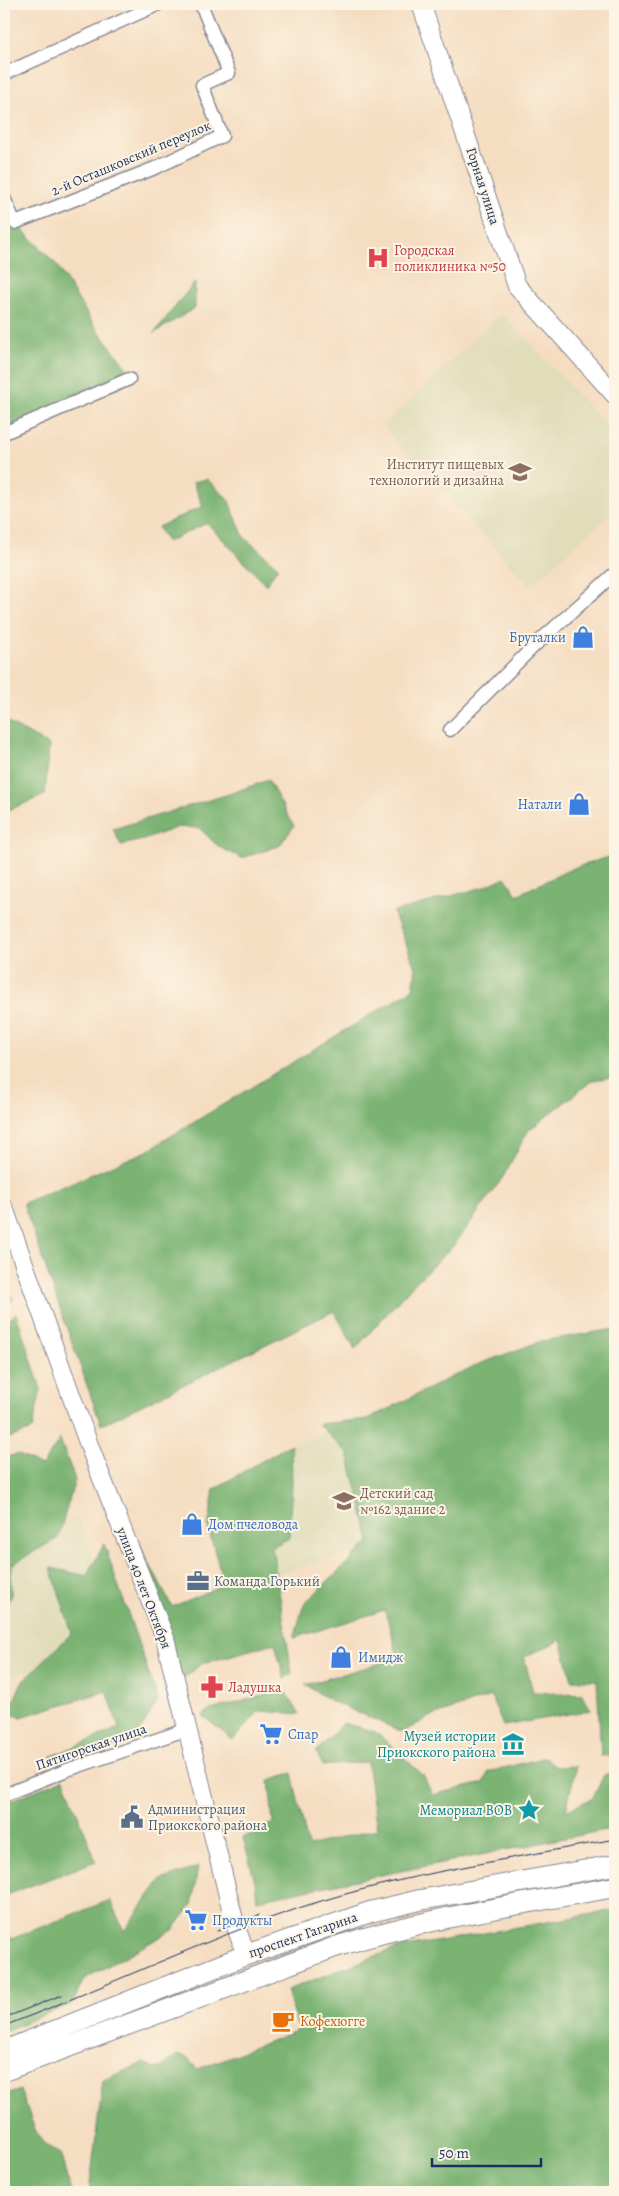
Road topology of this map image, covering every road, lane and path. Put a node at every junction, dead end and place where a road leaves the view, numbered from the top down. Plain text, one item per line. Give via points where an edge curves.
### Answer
1 (159, 4) edge
2 (201, 4) edge
3 (421, 4) edge
4 (4, 74) edge
5 (4, 198) edge
6 (129, 379) dead end
7 (615, 394) edge
8 (4, 433) edge
9 (615, 573) edge
10 (450, 730) dead end
11 (4, 1208) edge
12 (188, 1730) junction
13 (4, 1795) edge
14 (615, 1865) edge
15 (615, 1887) edge
16 (246, 1955) junction
17 (255, 1977) junction
18 (4, 2051) edge
19 (4, 2071) edge

1 - 4 street
2 - 5 street, 2-й Осташковский переулок via 229,74 202,85 222,136 155,168 15,223
3 - 7 street, Горная улица via 517,286
6 - 8 street
9 - 10 street via 533,647
11 - 12 street, улица 40 лет Октября via 90,1448 165,1638
12 - 13 street, Пятигорская улица via 67,1770
12 - 16 street, улица 40 лет Октября via 235,1924
14 - 16 main road, проспект Гагарина via 370,1912
15 - 17 main road, проспект Гагарина via 418,1924 335,1947
16 - 17 main road, улица 40 лет Октября
16 - 18 main road, проспект Гагарина
17 - 19 main road, проспект Гагарина

